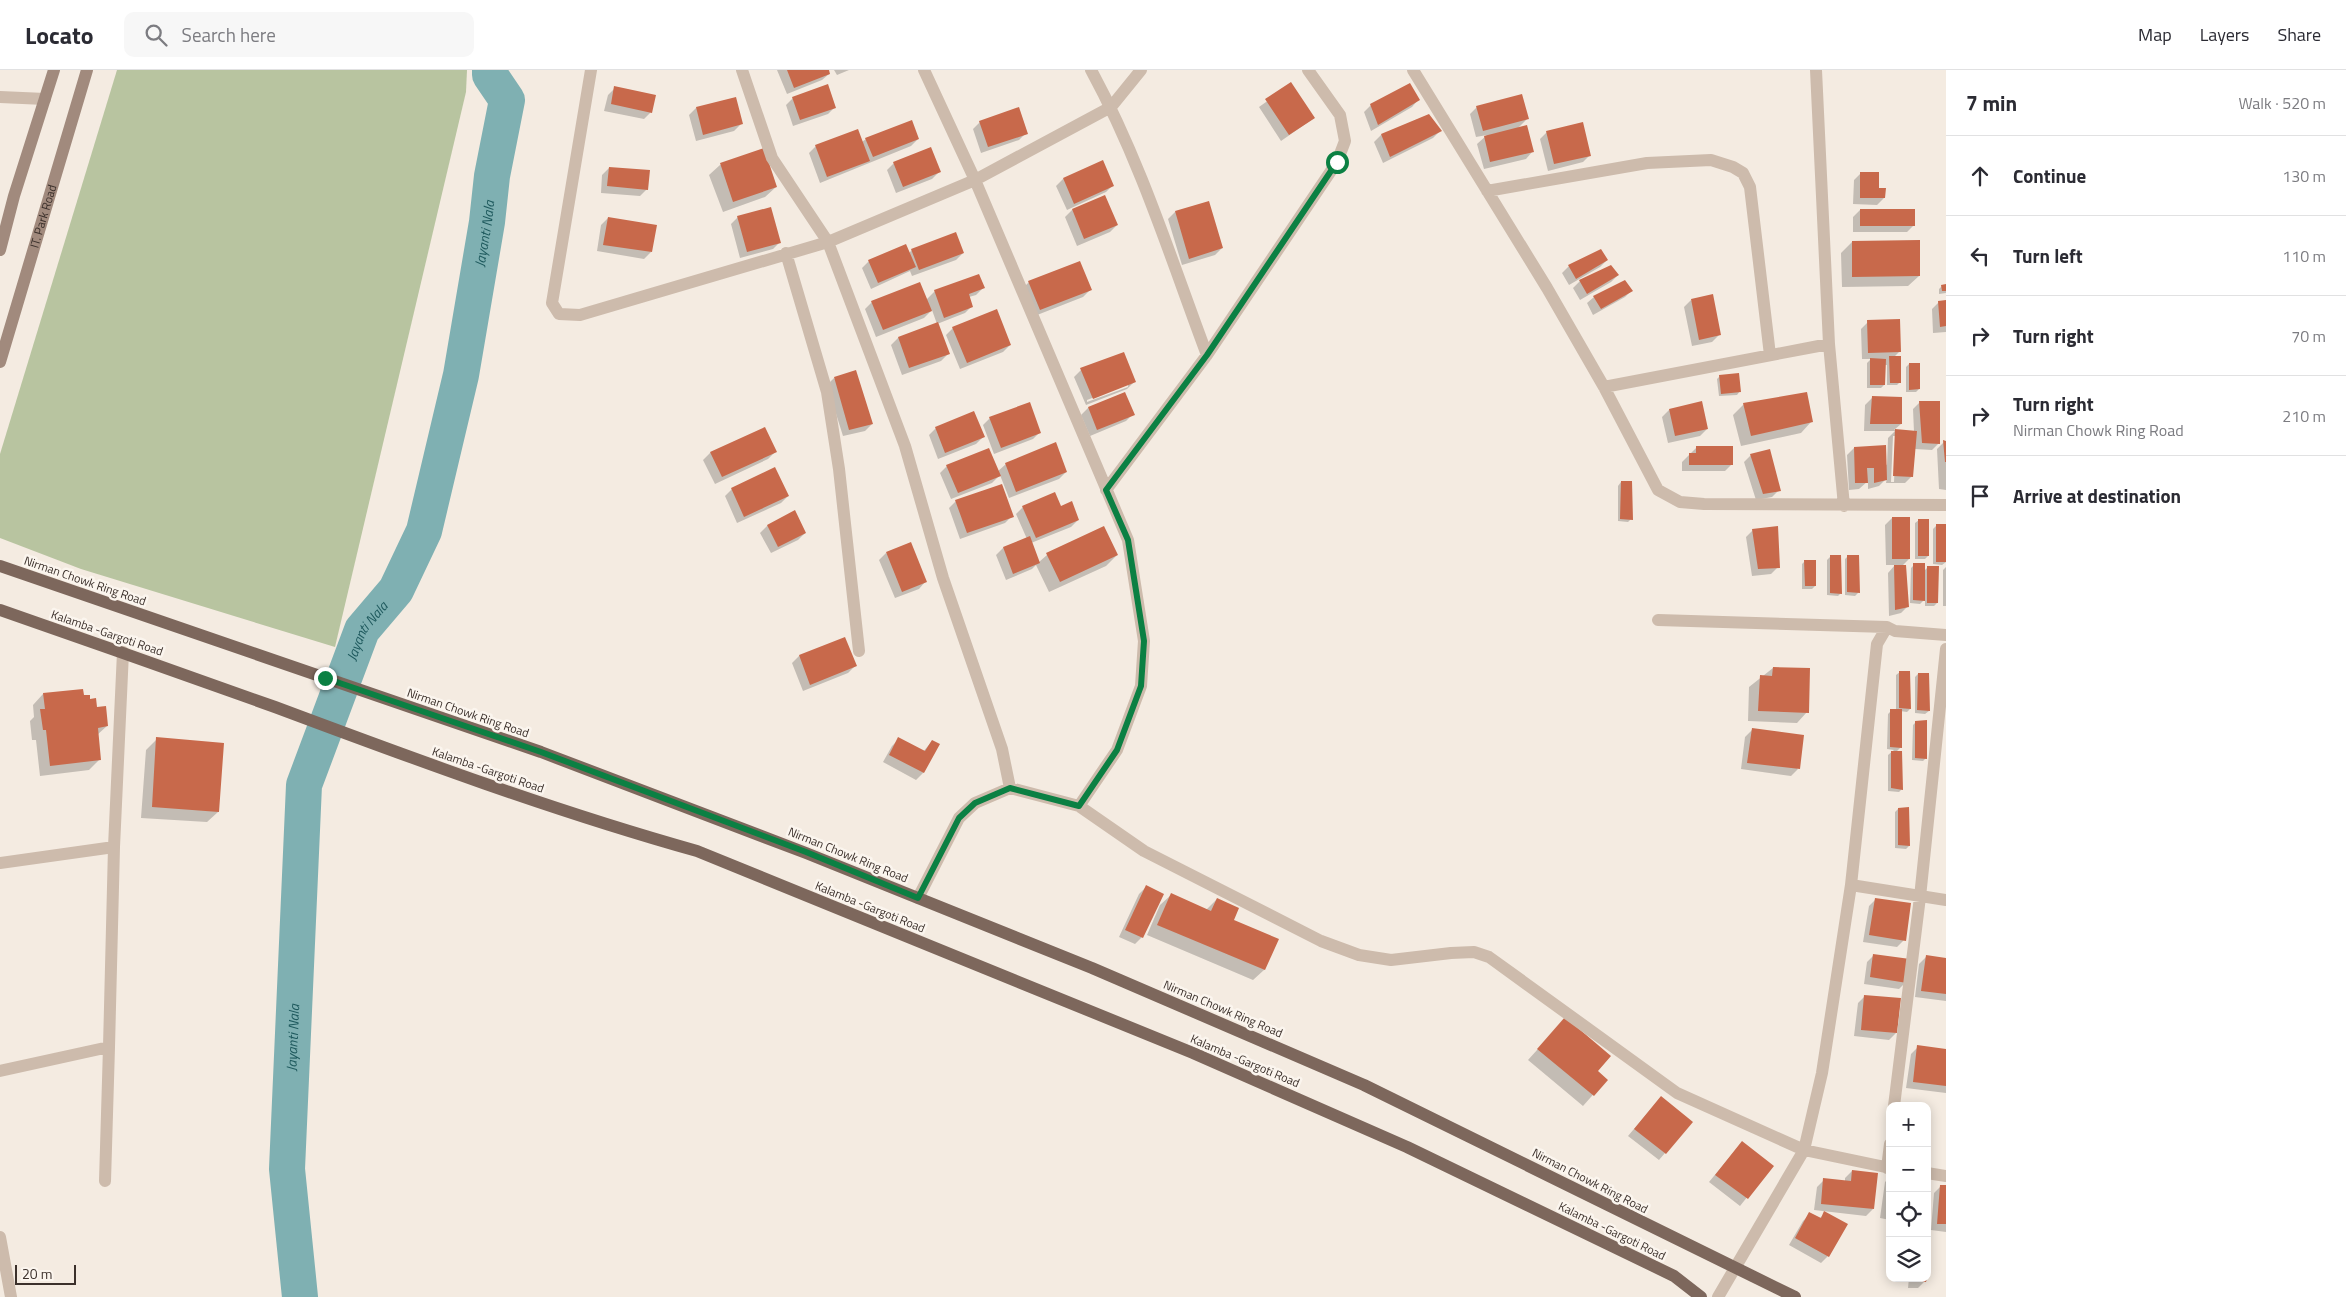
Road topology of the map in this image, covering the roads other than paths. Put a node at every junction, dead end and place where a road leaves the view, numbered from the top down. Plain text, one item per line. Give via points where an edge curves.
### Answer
1 (54, 70) edge
2 (87, 70) edge
3 (591, 70) edge
4 (742, 70) edge
5 (924, 70) edge
6 (1091, 70) edge
7 (1141, 70) edge
8 (1308, 70) edge
9 (1816, 70) edge
10 (1418, 71) edge
11 (0, 97) edge
12 (44, 99) junction
13 (1112, 108) junction
14 (975, 180) junction
15 (1487, 191) junction
16 (828, 242) junction
17 (0, 250) edge
18 (786, 253) junction
19 (1829, 344) junction
20 (1207, 355) junction
21 (1770, 355) junction
22 (0, 362) edge
23 (1604, 387) junction
24 (1106, 490) junction
25 (1946, 505) edge
26 (1844, 506) junction
27 (0, 566) edge
28 (0, 610) edge
29 (1658, 620) dead end
30 (1887, 628) junction
31 (1946, 635) edge
32 (1946, 649) edge
33 (859, 651) dead end
34 (123, 652) junction
35 (1010, 788) junction
36 (1079, 806) junction
37 (114, 847) junction
38 (0, 864) edge
39 (1851, 886) junction
40 (1920, 897) junction
41 (918, 898) junction
42 (1946, 900) edge
43 (109, 1047) junction
44 (0, 1071) edge
45 (1894, 1102) edge
46 (1804, 1150) junction
47 (1886, 1168) edge
48 (1931, 1174) edge
49 (1946, 1176) edge
50 (105, 1182) dead end
51 (0, 1237) edge
52 (1734, 1268) junction
53 (11, 1297) edge
54 (1700, 1297) edge
55 (1718, 1297) edge
56 (1796, 1297) edge

1 - 12 main road
2 - 22 main road, IT. Park Road
3 - 18 street via 552,303 559,314 580,315
4 - 16 street via 772,158
5 - 14 street
6 - 13 street
7 - 13 street
8 - 20 street via 1340,115 1345,141 1337,162
9 - 19 street
10 - 15 street
11 - 12 street
12 - 17 main road
13 - 14 street
13 - 20 street
14 - 16 street
14 - 24 street
15 - 21 street via 1647,163 1711,160 1733,166 1743,173 1750,186
15 - 23 street
16 - 18 street
16 - 35 street via 905,446 943,578 1002,749
18 - 33 street via 827,392
19 - 21 street
19 - 26 street
20 - 24 street
21 - 23 street
23 - 26 street via 1658,490 1680,502
24 - 36 street via 1128,540 1144,641 1141,686 1117,750
25 - 26 street
27 - 41 main road, Nirman Chowk Ring Road via 541,752
28 - 34 main road, Kalamba -Gargoti Road
29 - 30 street
30 - 31 street
30 - 39 street via 1877,644 1875,655
32 - 40 street
34 - 37 street
34 - 54 main road, Kalamba -Gargoti Road via 615,828 697,851 1193,1053 1416,1151 1674,1276
35 - 36 street
35 - 41 street via 975,803 959,818
36 - 46 street via 1144,851 1320,941 1359,955 1391,960 1474,952 1489,957 1676,1092
37 - 38 street
37 - 43 street
39 - 40 street
39 - 46 street via 1822,1073
40 - 42 street
40 - 45 street
41 - 52 main road, Nirman Chowk Ring Road via 1092,968 1364,1085
43 - 44 street
43 - 50 street
46 - 47 street
46 - 52 street
48 - 49 street
51 - 53 street
52 - 55 street
52 - 56 main road, Nirman Chowk Ring Road

